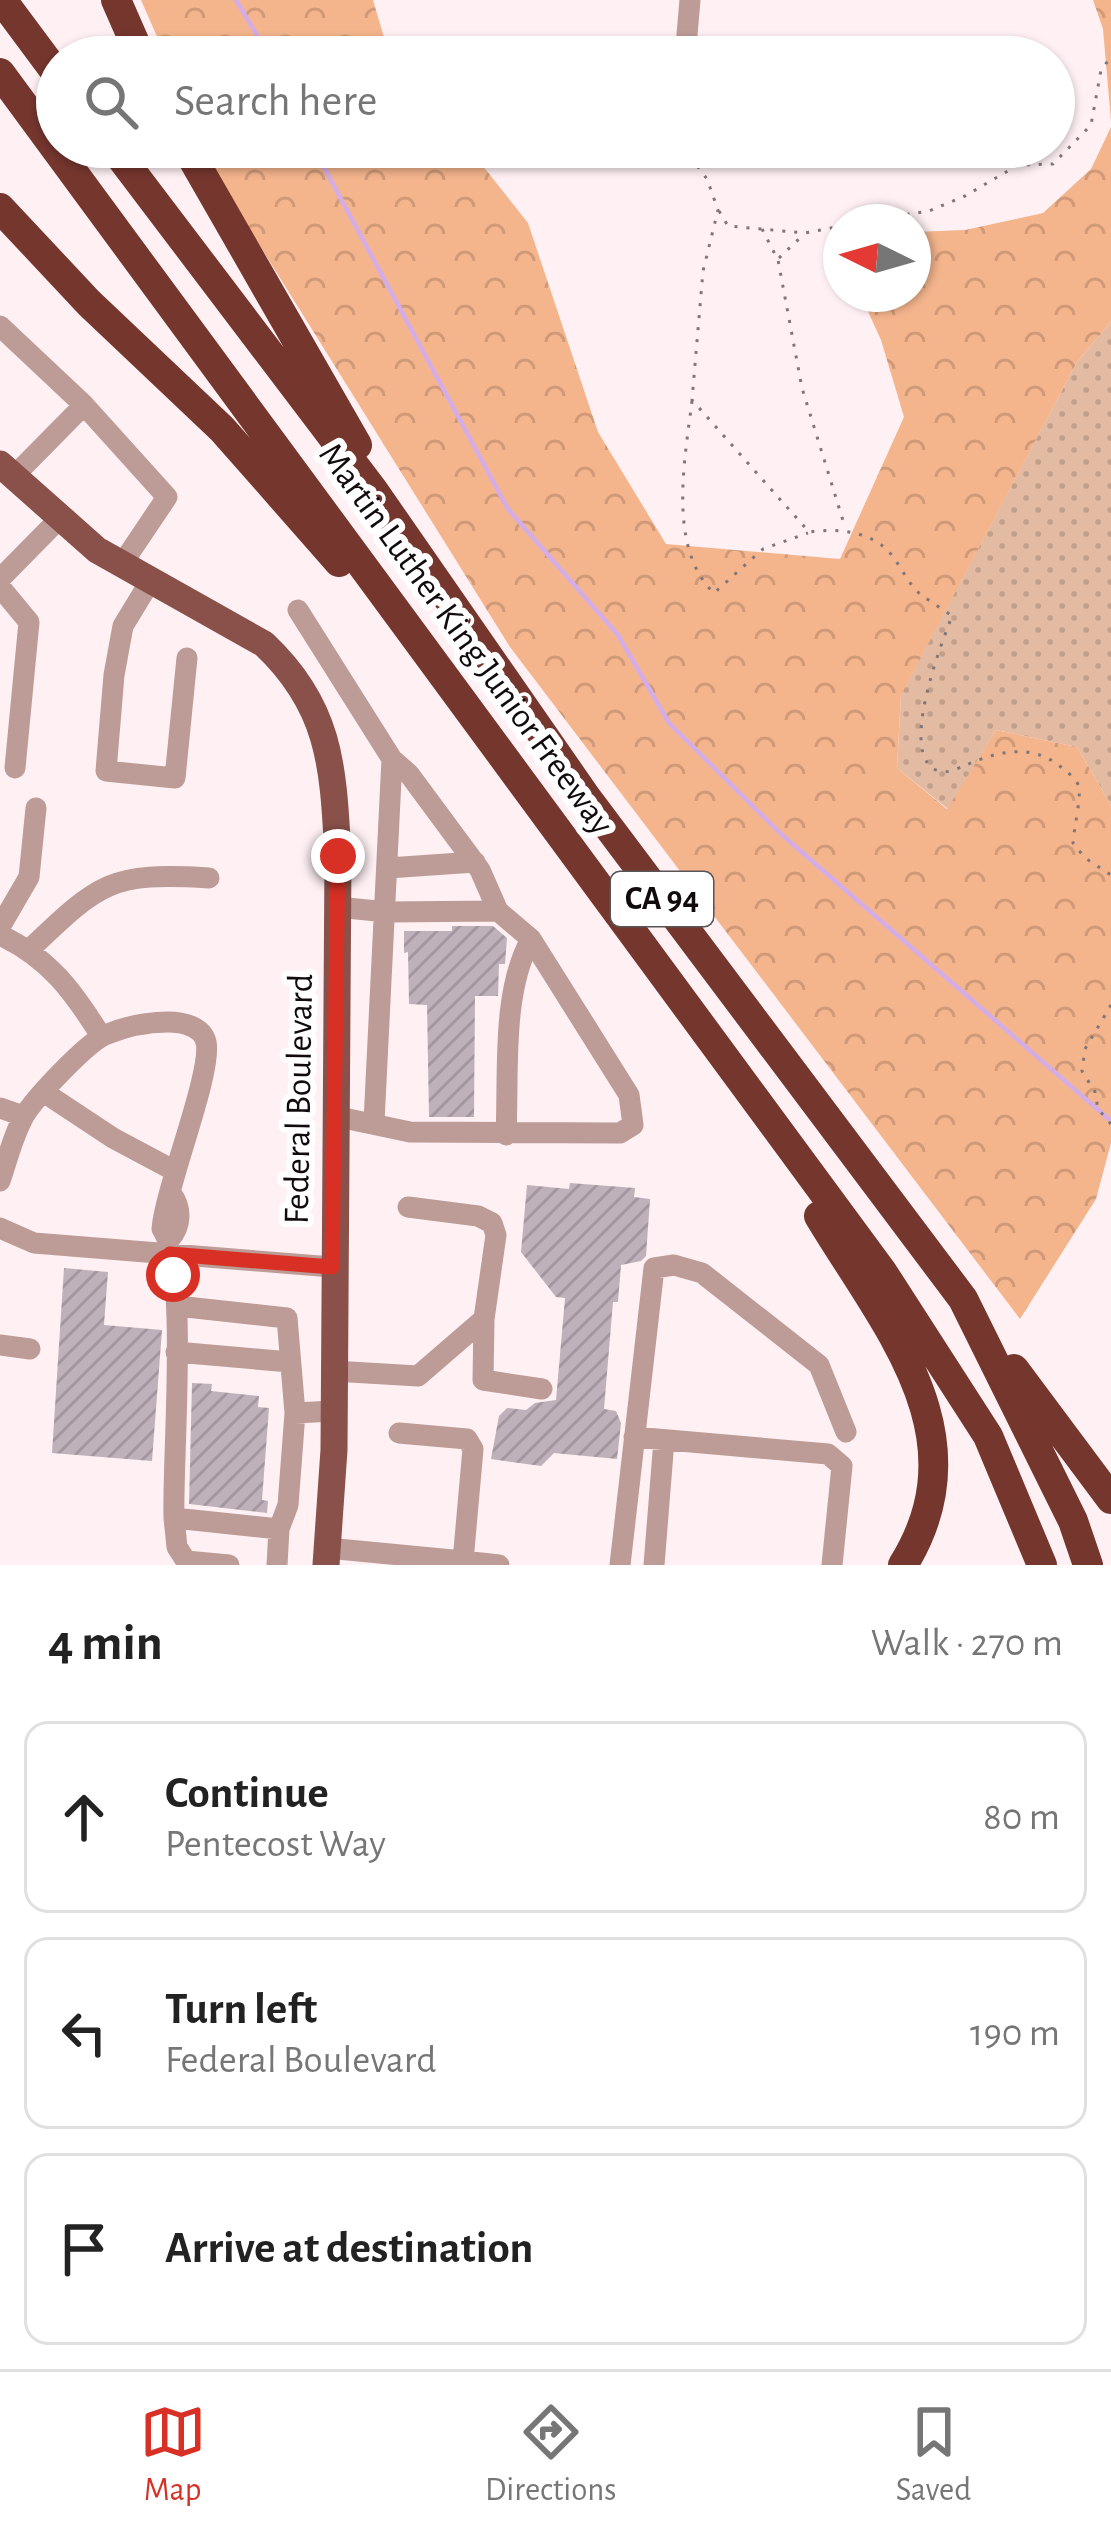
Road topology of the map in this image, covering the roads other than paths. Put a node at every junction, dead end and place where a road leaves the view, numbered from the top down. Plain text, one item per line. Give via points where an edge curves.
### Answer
1 (2, 0) edge
2 (116, 0) edge
3 (691, 0) edge
4 (132, 36) edge
5 (687, 36) edge
6 (36, 46) edge
7 (0, 73) edge
8 (36, 122) edge
9 (70, 168) edge
10 (128, 168) edge
11 (198, 168) edge
12 (0, 208) edge
13 (0, 326) edge
14 (85, 405) junction
15 (6, 470) edge
16 (373, 490) junction
17 (62, 517) junction
18 (122, 564) junction
19 (151, 580) junction
20 (0, 583) edge
21 (298, 610) dead end
22 (187, 658) dead end
23 (392, 759) junction
24 (15, 768) dead end
25 (36, 808) dead end
26 (541, 808) junction
27 (475, 862) junction
28 (388, 868) junction
29 (209, 878) dead end
30 (337, 907) junction
31 (498, 910) junction
32 (387, 912) junction
33 (0, 931) edge
34 (531, 939) junction
35 (30, 949) junction
36 (101, 1036) junction
37 (709, 1037) junction
38 (45, 1093) junction
39 (0, 1108) edge
40 (23, 1116) junction
41 (334, 1116) junction
42 (374, 1122) junction
43 (506, 1135) junction
44 (0, 1181) edge
45 (172, 1181) junction
46 (408, 1207) dead end
47 (0, 1228) edge
48 (170, 1247) junction
49 (332, 1267) junction
50 (963, 1299) junction
51 (177, 1306) junction
52 (484, 1319) junction
53 (0, 1345) edge
54 (30, 1349) dead end
55 (176, 1352) junction
56 (290, 1362) junction
57 (333, 1371) junction
58 (542, 1389) dead end
59 (334, 1411) junction
60 (295, 1414) junction
61 (846, 1432) dead end
62 (398, 1433) dead end
63 (634, 1437) junction
64 (664, 1440) junction
65 (1111, 1499) edge
66 (173, 1518) junction
67 (282, 1522) junction
68 (326, 1557) edge
69 (463, 1563) edge
70 (229, 1565) edge
71 (277, 1565) edge
72 (499, 1565) edge
73 (620, 1565) edge
74 (654, 1565) edge
75 (832, 1565) edge
76 (903, 1565) edge
77 (1042, 1565) edge
78 (1088, 1565) edge

1 - 6 highway
2 - 4 highway
3 - 5 street
7 - 8 highway, Martin Luther King Junior Freeway / CA 94
9 - 26 highway, Martin Luther King Junior Freeway / CA 94
10 - 16 highway, Martin Luther King Junior Freeway / CA 94
11 - 16 highway via 353,434
12 - 26 highway via 275,486
13 - 14 street
14 - 15 street via 34,455
14 - 18 street via 167,497
15 - 17 main road
16 - 50 highway, Martin Luther King Junior Freeway / CA 94 via 586,797
17 - 18 main road
17 - 20 street
18 - 19 main road
19 - 22 street via 123,626 106,771 175,778
19 - 30 main road, Federal Boulevard via 264,644 315,709 333,764
20 - 24 street via 29,622
21 - 23 street
23 - 27 street
23 - 28 street
25 - 33 street via 29,877
26 - 37 highway, Martin Luther King Junior Freeway / CA 94
27 - 28 street
27 - 31 street
28 - 32 street
29 - 35 street via 149,874 106,885
30 - 32 street
30 - 41 main road, Federal Boulevard
31 - 32 street
31 - 34 street
32 - 42 street
33 - 35 street
34 - 43 street via 513,1011
34 - 43 street via 629,1095 633,1125 620,1133
35 - 36 street via 68,983
36 - 38 street
36 - 45 street via 183,1022 206,1043
37 - 76 highway via 920,1384 935,1456 932,1500
37 - 77 highway, Martin Luther King Junior Freeway / CA 94 via 951,1374 988,1436
38 - 40 street
38 - 45 street
39 - 40 street
40 - 44 street
41 - 42 street
41 - 49 main road, Federal Boulevard
42 - 43 street via 410,1132
45 - 48 street via 179,1205
46 - 52 street via 492,1223
47 - 48 street via 34,1243
48 - 49 street
48 - 51 street
49 - 57 main road, Federal Boulevard
50 - 65 highway
50 - 78 highway, Martin Luther King Junior Freeway / CA 94
51 - 55 street
51 - 56 street via 287,1318
52 - 57 street via 418,1376
52 - 58 street via 483,1380
53 - 54 street
55 - 56 street
55 - 66 street
56 - 60 street
57 - 59 main road, Federal Boulevard
59 - 60 street
59 - 68 main road, Federal Boulevard
60 - 67 street
61 - 63 street via 819,1365 716,1280 661,1265 652,1273
62 - 69 street via 467,1439
63 - 64 street
63 - 73 street
64 - 74 street
64 - 75 street via 838,1459
66 - 67 street
66 - 70 street via 186,1561
67 - 71 street
68 - 69 street
69 - 72 street

